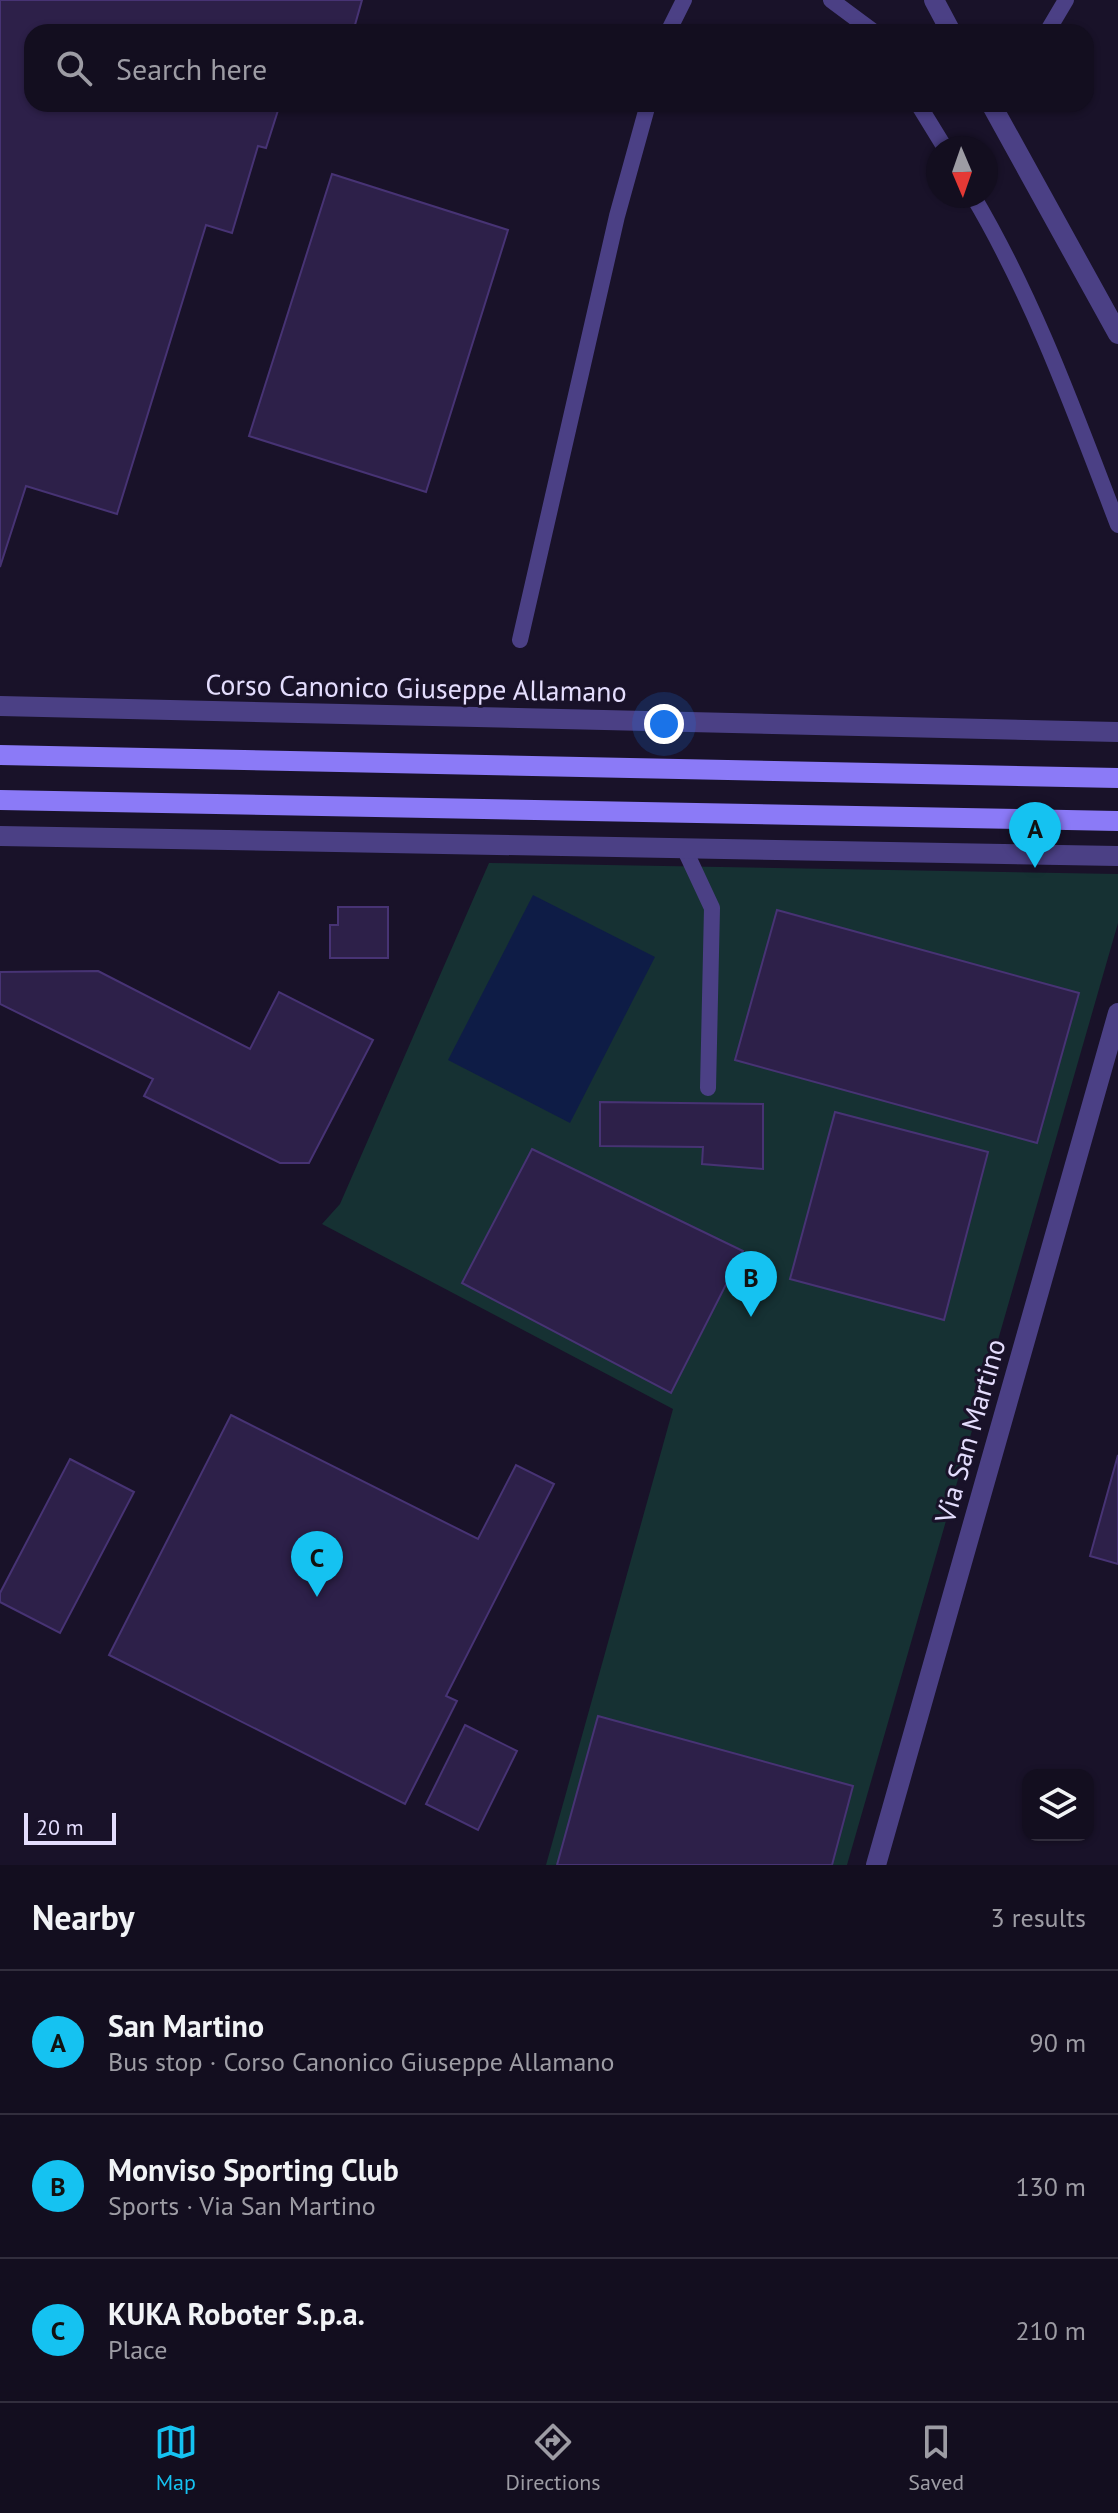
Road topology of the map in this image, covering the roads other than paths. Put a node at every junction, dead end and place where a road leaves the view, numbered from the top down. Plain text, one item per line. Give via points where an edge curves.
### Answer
1 (684, 0) edge
2 (831, 0) edge
3 (934, 0) edge
4 (1066, 0) edge
5 (672, 24) edge
6 (863, 24) edge
7 (947, 24) edge
8 (1052, 24) edge
9 (646, 112) edge
10 (923, 112) edge
11 (999, 112) edge
12 (938, 136) edge
13 (980, 208) edge
14 (1118, 334) edge
15 (1118, 525) edge
16 (520, 640) dead end
17 (0, 706) edge
18 (1118, 732) edge
19 (0, 755) edge
20 (1118, 778) edge
21 (0, 800) edge
22 (1118, 821) edge
23 (0, 836) edge
24 (684, 848) junction
25 (1118, 856) edge
26 (1118, 1013) edge
27 (708, 1088) dead end
28 (876, 1865) edge

1 - 5 lane
2 - 6 lane
3 - 7 street
4 - 8 lane
9 - 16 lane
10 - 12 lane
11 - 14 street
13 - 15 lane via 1060,373
17 - 18 street, Corso Canonico Giuseppe Allamano
19 - 20 main road
21 - 22 main road
23 - 24 street
24 - 25 street
24 - 27 lane via 712,908
26 - 28 street, Via San Martino

